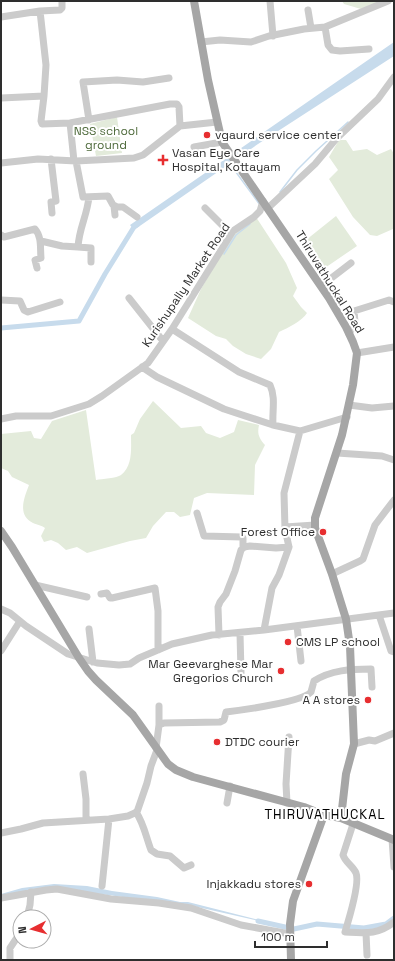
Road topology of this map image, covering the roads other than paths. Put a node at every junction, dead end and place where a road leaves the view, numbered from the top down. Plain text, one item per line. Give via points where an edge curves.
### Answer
1 (62, 1) edge
2 (194, 1) edge
3 (270, 1) edge
4 (388, 1) edge
5 (40, 10) junction
6 (308, 10) dead end
7 (1, 17) edge
8 (325, 27) junction
9 (311, 28) junction
10 (273, 36) junction
11 (201, 42) junction
12 (369, 49) dead end
13 (394, 77) edge
14 (169, 78) dead end
15 (44, 96) junction
16 (1, 98) edge
17 (89, 120) junction
18 (217, 122) junction
19 (70, 123) junction
20 (180, 126) junction
21 (222, 142) junction
22 (194, 147) dead end
23 (51, 159) junction
24 (75, 161) junction
25 (1, 163) edge
26 (89, 197) junction
27 (114, 206) junction
28 (267, 206) junction
29 (205, 208) dead end
30 (52, 213) dead end
31 (115, 215) dead end
32 (137, 217) dead end
33 (231, 234) junction
34 (1, 236) edge
35 (41, 242) junction
36 (78, 247) junction
37 (91, 262) dead end
38 (351, 263) dead end
39 (37, 268) dead end
40 (321, 286) junction
41 (129, 298) dead end
42 (1, 300) edge
43 (60, 302) dead end
44 (394, 302) edge
45 (172, 329) junction
46 (350, 334) junction
47 (163, 341) junction
48 (394, 347) edge
49 (357, 353) junction
50 (142, 367) junction
51 (349, 405) junction
52 (394, 406) edge
53 (347, 417) junction
54 (1, 419) edge
55 (273, 425) junction
56 (300, 431) junction
57 (337, 453) junction
58 (394, 460) edge
59 (394, 500) edge
60 (197, 513) dead end
61 (315, 525) junction
62 (285, 527) junction
63 (2, 534) edge
64 (289, 547) junction
65 (243, 548) junction
66 (332, 574) junction
67 (35, 586) junction
68 (101, 594) dead end
69 (87, 597) dead end
70 (1, 609) edge
71 (394, 613) edge
72 (379, 615) junction
73 (346, 618) junction
74 (20, 621) junction
75 (297, 626) junction
76 (89, 629) dead end
77 (264, 630) junction
78 (240, 633) junction
79 (219, 635) junction
80 (158, 650) junction
81 (1, 651) edge
82 (394, 654) edge
83 (79, 658) junction
84 (301, 661) dead end
85 (93, 662) junction
86 (352, 670) junction
87 (241, 673) dead end
88 (372, 687) dead end
89 (159, 706) dead end
90 (160, 725) junction
91 (394, 733) edge
92 (289, 737) dead end
93 (354, 744) junction
94 (156, 749) junction
95 (83, 774) dead end
96 (230, 786) junction
97 (227, 803) dead end
98 (287, 803) junction
99 (136, 812) junction
100 (324, 815) junction
101 (341, 818) junction
102 (86, 820) junction
103 (109, 820) junction
104 (353, 824) junction
105 (1, 832) edge
106 (393, 839) edge
107 (191, 865) dead end
108 (394, 867) edge
109 (102, 886) dead end
110 (31, 892) junction
111 (1, 898) edge
112 (29, 909) edge
113 (394, 922) edge
114 (290, 930) junction
115 (366, 933) junction
116 (12, 945) edge
117 (367, 955) dead end
118 (10, 960) edge
119 (291, 960) edge

1 - 5 street via 60,10
2 - 11 main road
3 - 10 street
4 - 8 street
5 - 7 street
5 - 15 street via 46,65
6 - 9 street
8 - 9 street
8 - 12 street via 328,45 332,50 340,52
9 - 10 street
10 - 11 street via 251,42
11 - 18 main road
13 - 28 street via 378,99 336,139 315,164
14 - 17 street via 143,82 83,82
15 - 16 street
15 - 19 street via 42,124
17 - 19 street
17 - 20 street via 177,104
18 - 20 street
18 - 21 main road
19 - 24 street
20 - 24 street via 143,155 134,158
21 - 22 street
21 - 28 main road, Thiruvathuckal Road
23 - 24 street
23 - 25 street
23 - 30 street via 56,202 51,202
24 - 26 street via 82,195
26 - 27 street via 108,196
26 - 36 street via 87,211 79,231
27 - 31 street
27 - 32 street via 124,207
28 - 33 street, Kurishupally Market Road
28 - 40 main road, Thiruvathuckal Road
29 - 33 street
33 - 45 street, Kurishupally Market Road
34 - 35 street via 35,229
35 - 36 street
35 - 39 street via 41,258 35,260
36 - 37 street via 91,248
38 - 40 street
40 - 46 main road, Thiruvathuckal Road
41 - 47 street
42 - 43 street via 20,301 24,310 28,312
44 - 46 street via 389,300 354,311 355,322
45 - 47 street, Kurishupally Market Road
45 - 55 street via 234,369 270,385 274,403
46 - 49 main road, Thiruvathuckal Road
47 - 50 street, Kurishupally Market Road via 148,363
48 - 49 street
49 - 51 main road, Thiruvathuckal Road
50 - 54 street, Kurishupally Market Road via 102,396 82,406 51,416 16,416
50 - 55 street via 156,377 224,410
51 - 52 street via 372,408
51 - 53 main road, Thiruvathuckal Road
53 - 56 street
53 - 57 main road, Thiruvathuckal Road
55 - 56 street
56 - 62 street via 284,494
57 - 58 street via 382,456
57 - 61 main road, Thiruvathuckal Road via 316,513
59 - 66 street via 375,525 363,559
60 - 65 street via 204,536 242,537
61 - 62 street
61 - 66 main road, Thiruvathuckal Road
62 - 64 street
63 - 67 main road
64 - 65 street
64 - 77 street via 272,588
65 - 79 street via 236,571 218,607
66 - 73 main road, Thiruvathuckal Road
67 - 69 street
67 - 83 main road
68 - 80 street via 106,593 112,598 155,588
70 - 74 street
71 - 72 street
72 - 73 street
72 - 82 street
73 - 75 street
73 - 86 main road, Thiruvathuckal Road
74 - 81 street
74 - 83 street via 68,654
75 - 77 street
75 - 84 street
76 - 85 street
77 - 78 street
78 - 79 street
78 - 87 street
79 - 80 street via 172,644
80 - 85 street via 130,664
83 - 85 street
83 - 94 main road via 96,680 133,715
86 - 88 street via 371,669
86 - 90 street via 322,676 314,681 309,694 302,698 226,712 224,720 220,722 164,722
86 - 93 main road, Thiruvathuckal Road
89 - 90 street
90 - 94 street
91 - 93 street via 375,741
92 - 98 street
93 - 101 main road, Thiruvathuckal Road via 346,774
94 - 96 main road via 176,770
94 - 99 street
95 - 102 street
96 - 97 street
96 - 98 main road
98 - 100 main road
99 - 103 street
99 - 107 street via 151,850 157,854 170,856 184,868
100 - 101 main road
100 - 114 main road via 293,900
101 - 104 main road
102 - 103 street
102 - 105 street via 43,822 21,830
103 - 109 street
104 - 106 main road
104 - 115 street via 343,855 357,875 356,891 345,932
106 - 108 street
110 - 111 street
110 - 112 street
110 - 114 street via 57,889 111,899 178,906 241,925
113 - 115 street via 383,930
114 - 119 main road
115 - 117 street
116 - 118 street

